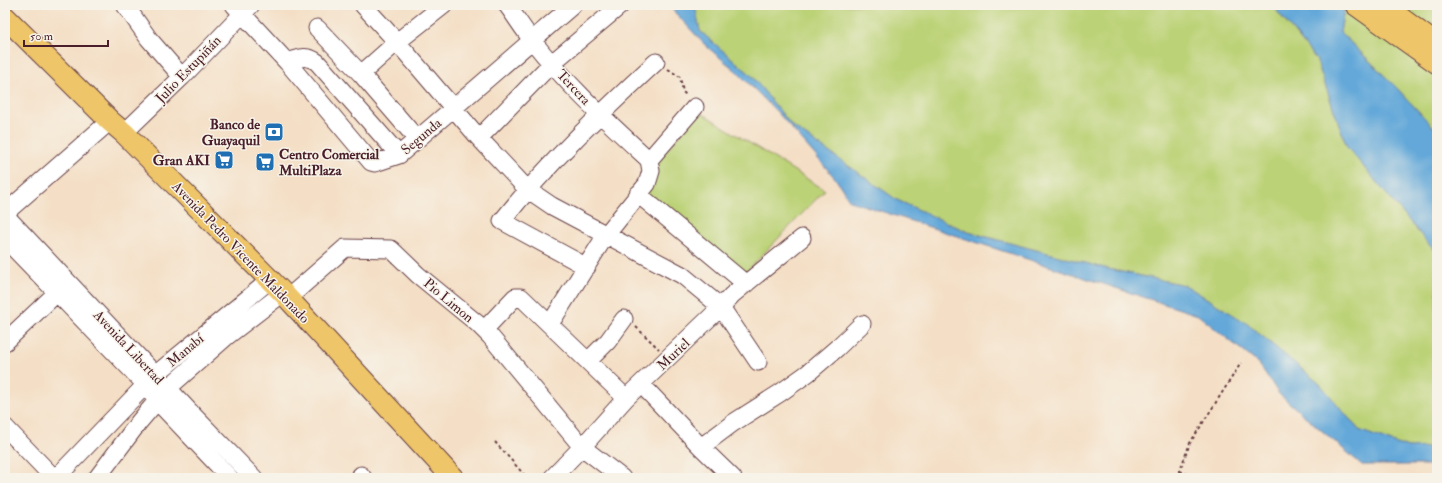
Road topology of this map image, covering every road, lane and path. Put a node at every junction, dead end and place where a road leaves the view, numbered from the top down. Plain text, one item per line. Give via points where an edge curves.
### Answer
1 (125, 5) edge
2 (362, 5) edge
3 (444, 5) edge
4 (508, 5) edge
5 (574, 5) edge
6 (621, 5) edge
7 (1356, 5) edge
8 (1383, 5) edge
9 (242, 8) edge
10 (5, 16) edge
11 (317, 28) dead end
12 (531, 40) junction
13 (397, 42) junction
14 (1428, 44) edge
15 (287, 62) junction
16 (656, 62) joint
17 (552, 63) junction
18 (1437, 64) edge
19 (362, 74) junction
20 (182, 77) junction
21 (695, 107) joint
22 (453, 109) junction
23 (600, 114) junction
24 (117, 127) junction
25 (479, 138) junction
26 (417, 139) junction
27 (399, 155) junction
28 (649, 160) junction
29 (527, 189) junction
30 (638, 194) junction
31 (5, 214) edge
32 (606, 235) junction
33 (802, 238) dead end
34 (5, 239) edge
35 (587, 267) junction
36 (746, 284) junction
37 (63, 288) junction
38 (280, 290) junction
39 (721, 307) junction
40 (624, 319) joint
41 (550, 324) junction
42 (862, 324) dead end
43 (484, 330) junction
44 (5, 342) edge
45 (668, 358) junction
46 (588, 361) junction
47 (758, 362) dead end
48 (1241, 363) dead end
49 (150, 379) junction
50 (641, 384) junction
51 (168, 388) junction
52 (626, 398) junction
53 (157, 401) junction
54 (5, 427) edge
55 (495, 442) dead end
56 (582, 447) junction
57 (701, 447) junction
58 (1180, 471) junction
59 (55, 478) edge
60 (97, 478) edge
61 (230, 478) edge
62 (254, 478) edge
63 (453, 478) edge
64 (527, 478) edge
65 (552, 478) edge
66 (622, 478) edge
67 (733, 478) edge
68 (1177, 478) edge
69 (1197, 478) edge

1 - 20 street via 149,39
2 - 13 street
3 - 13 street
4 - 12 street, Tercera
5 - 12 street, Segunda
6 - 17 street
7 - 14 main road
8 - 14 main road
9 - 15 street, Segunda
9 - 20 street, Julio Estupiñán
10 - 24 main road, Avenida Pedro Vicente Maldonado
11 - 19 street
12 - 17 street, Tercera
12 - 22 street, Segunda
13 - 19 street
13 - 22 street
14 - 18 main road
15 - 27 street via 305,57 317,62
15 - 27 street, Segunda via 371,162
16 - 21 path via 680,77 683,92
16 - 23 street
17 - 23 street, Tercera
17 - 25 street
19 - 26 street
20 - 24 street, Julio Estupiñán
21 - 28 street
22 - 25 street
22 - 26 street, Segunda
23 - 28 street, Tercera
23 - 29 street
24 - 31 street, Julio Estupiñán
24 - 38 main road, Avenida Pedro Vicente Maldonado
25 - 29 street
26 - 27 street, Segunda
28 - 30 street via 650,177
29 - 32 street via 552,206
29 - 35 street via 502,221
30 - 32 street
30 - 36 street
31 - 37 street, Avenida Libertad
32 - 35 street
32 - 39 street via 682,275
33 - 36 street, Muriel
34 - 37 street, Avenida Libertad
35 - 41 street
36 - 39 street, Muriel
37 - 44 street
37 - 49 street, Avenida Libertad
38 - 43 street, Pio Limon via 345,248 387,248
38 - 49 street, Manabí
38 - 51 street, Manabí
38 - 63 main road, Avenida Pedro Vicente Maldonado
39 - 45 street, Muriel
39 - 47 street
40 - 45 path via 635,326
40 - 46 street via 608,341
41 - 43 street via 518,296
41 - 46 street
42 - 57 street via 808,372
43 - 56 street, Pio Limon
45 - 50 street, Muriel
46 - 52 street
48 - 58 path via 1190,442
49 - 51 street, Avenida Libertad
49 - 53 street, Avenida Libertad
49 - 59 street, Manabí
50 - 52 street, Muriel
50 - 57 street
51 - 53 street, Manabí
51 - 62 street, Avenida Libertad
52 - 56 street, Muriel
53 - 60 street, Manabí
53 - 61 street, Avenida Libertad
54 - 59 street
55 - 64 path
56 - 65 street, Muriel
56 - 66 street, Pio Limon
57 - 67 street
58 - 68 path
58 - 69 path

